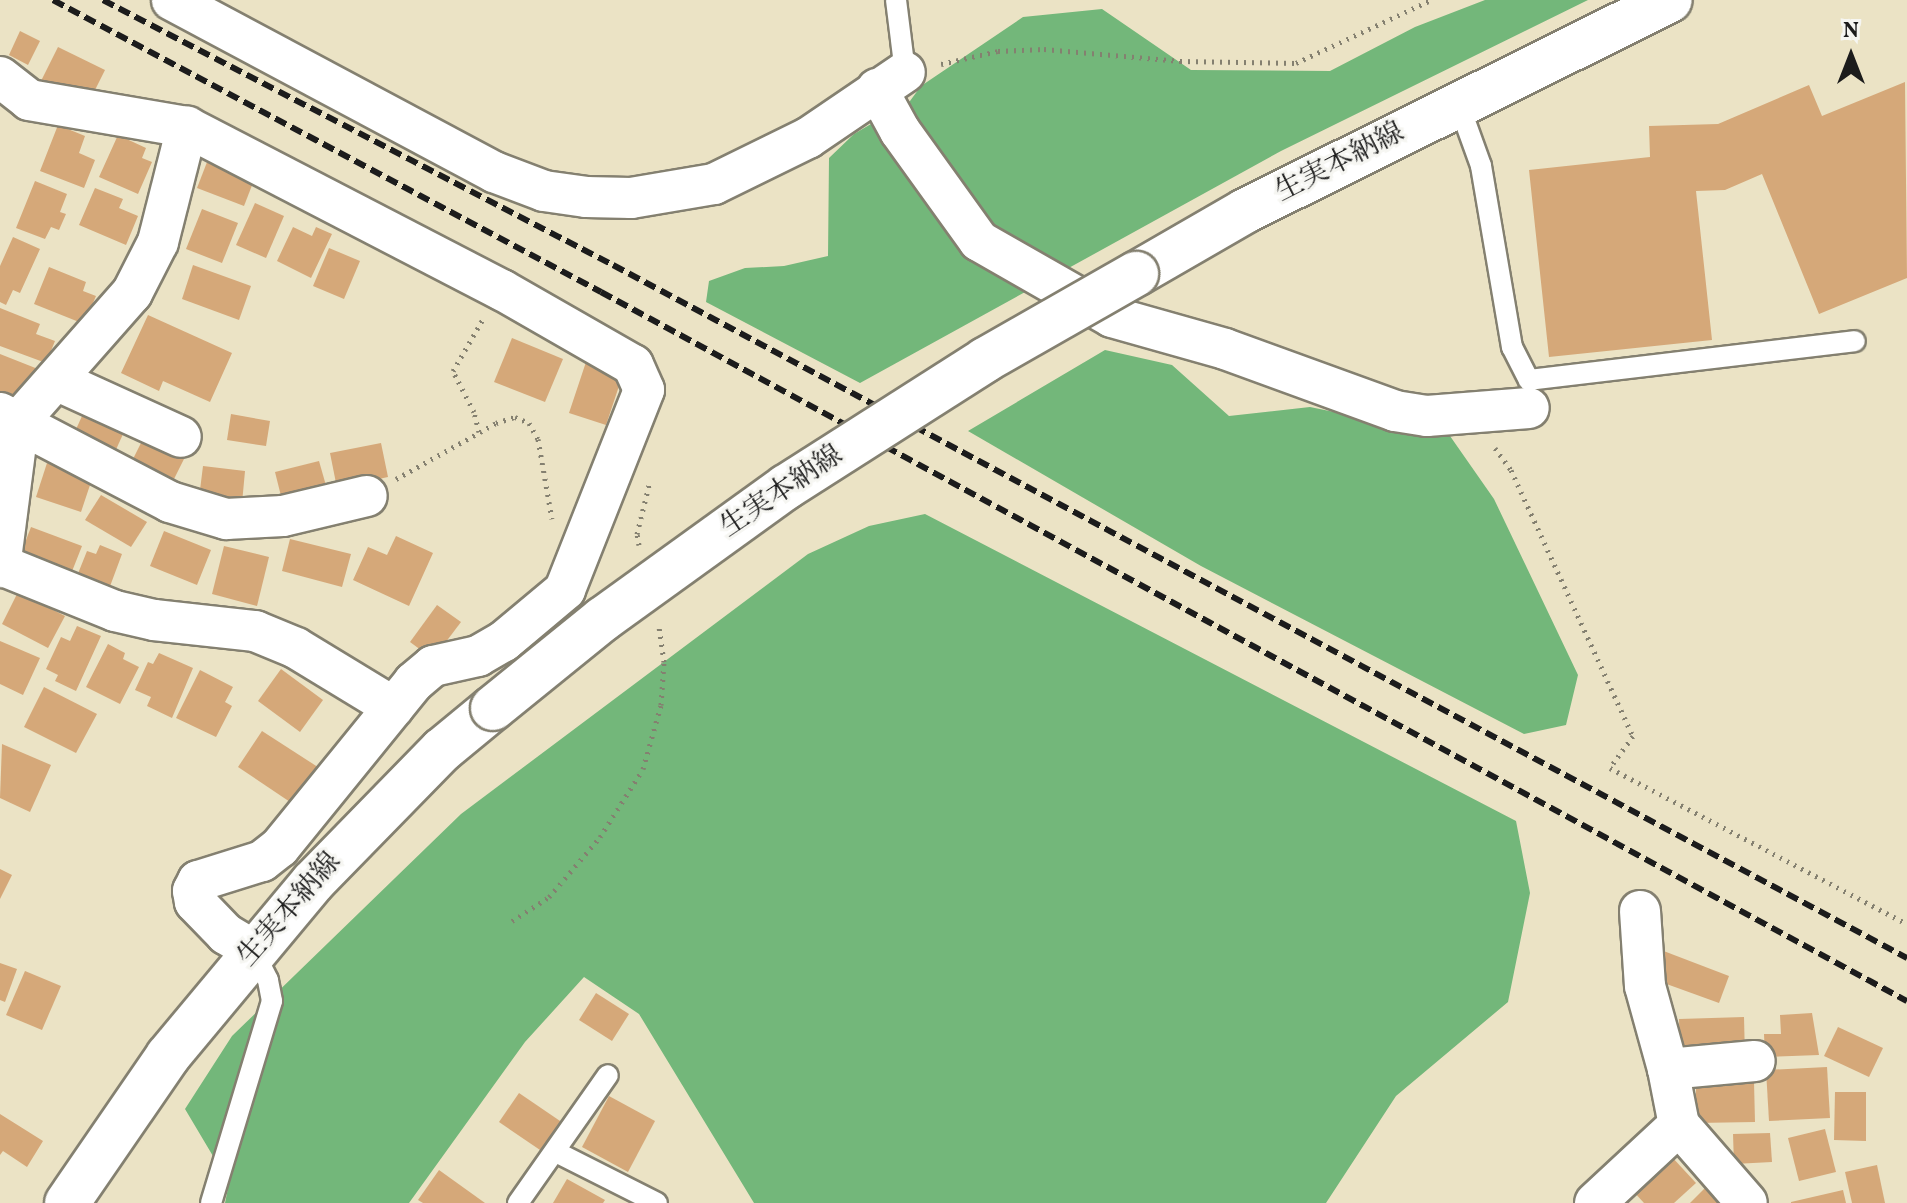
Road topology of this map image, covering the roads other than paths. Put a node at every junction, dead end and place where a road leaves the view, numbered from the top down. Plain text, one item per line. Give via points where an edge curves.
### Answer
1 (172, 0) edge
2 (896, 0) edge
3 (1670, 0) edge
4 (0, 77) edge
5 (891, 80) junction
6 (1458, 102) junction
7 (187, 127) junction
8 (1855, 341) dead end
9 (56, 380) junction
10 (1529, 408) dead end
11 (9, 417) edge
12 (181, 437) dead end
13 (367, 496) road end
14 (1, 566) edge
15 (393, 707) junction
16 (1640, 911) dead end
17 (254, 951) junction
18 (1755, 1061) dead end
19 (1668, 1069) junction
20 (608, 1075) dead end
21 (1679, 1125) junction
22 (556, 1152) junction
23 (67, 1203) edge
24 (211, 1203) edge
25 (518, 1203) edge
26 (657, 1203) edge
27 (1595, 1203) edge
28 (1747, 1203) edge

1 - 5 street via 494,172 544,191 586,197 631,198 714,184 808,138
2 - 5 lane
3 - 6 main road, 生実本納線
4 - 7 street via 29,100
5 - 10 street via 900,131 979,241 1112,317 1225,349 1395,411 1427,416
6 - 8 lane via 1481,166 1512,347 1529,380
6 - 17 main road, 生実本納線, bridge via 1245,211 985,360 786,487 603,619 442,750 370,819
7 - 9 street via 152,255 132,293
7 - 15 street via 502,290 633,365 644,390 565,590 478,656 433,666
9 - 11 street
9 - 12 street
11 - 13 street via 170,502 226,519 283,516
11 - 14 street
14 - 15 street via 115,611 255,631 296,648
15 - 17 street via 280,847 251,866 198,881 195,902 226,934
16 - 19 street via 1645,986
17 - 23 main road, 生実本納線 via 168,1056
17 - 24 lane via 272,1001
18 - 19 street
19 - 21 street
20 - 22 lane
21 - 27 street
21 - 28 street
22 - 25 lane
22 - 26 lane

